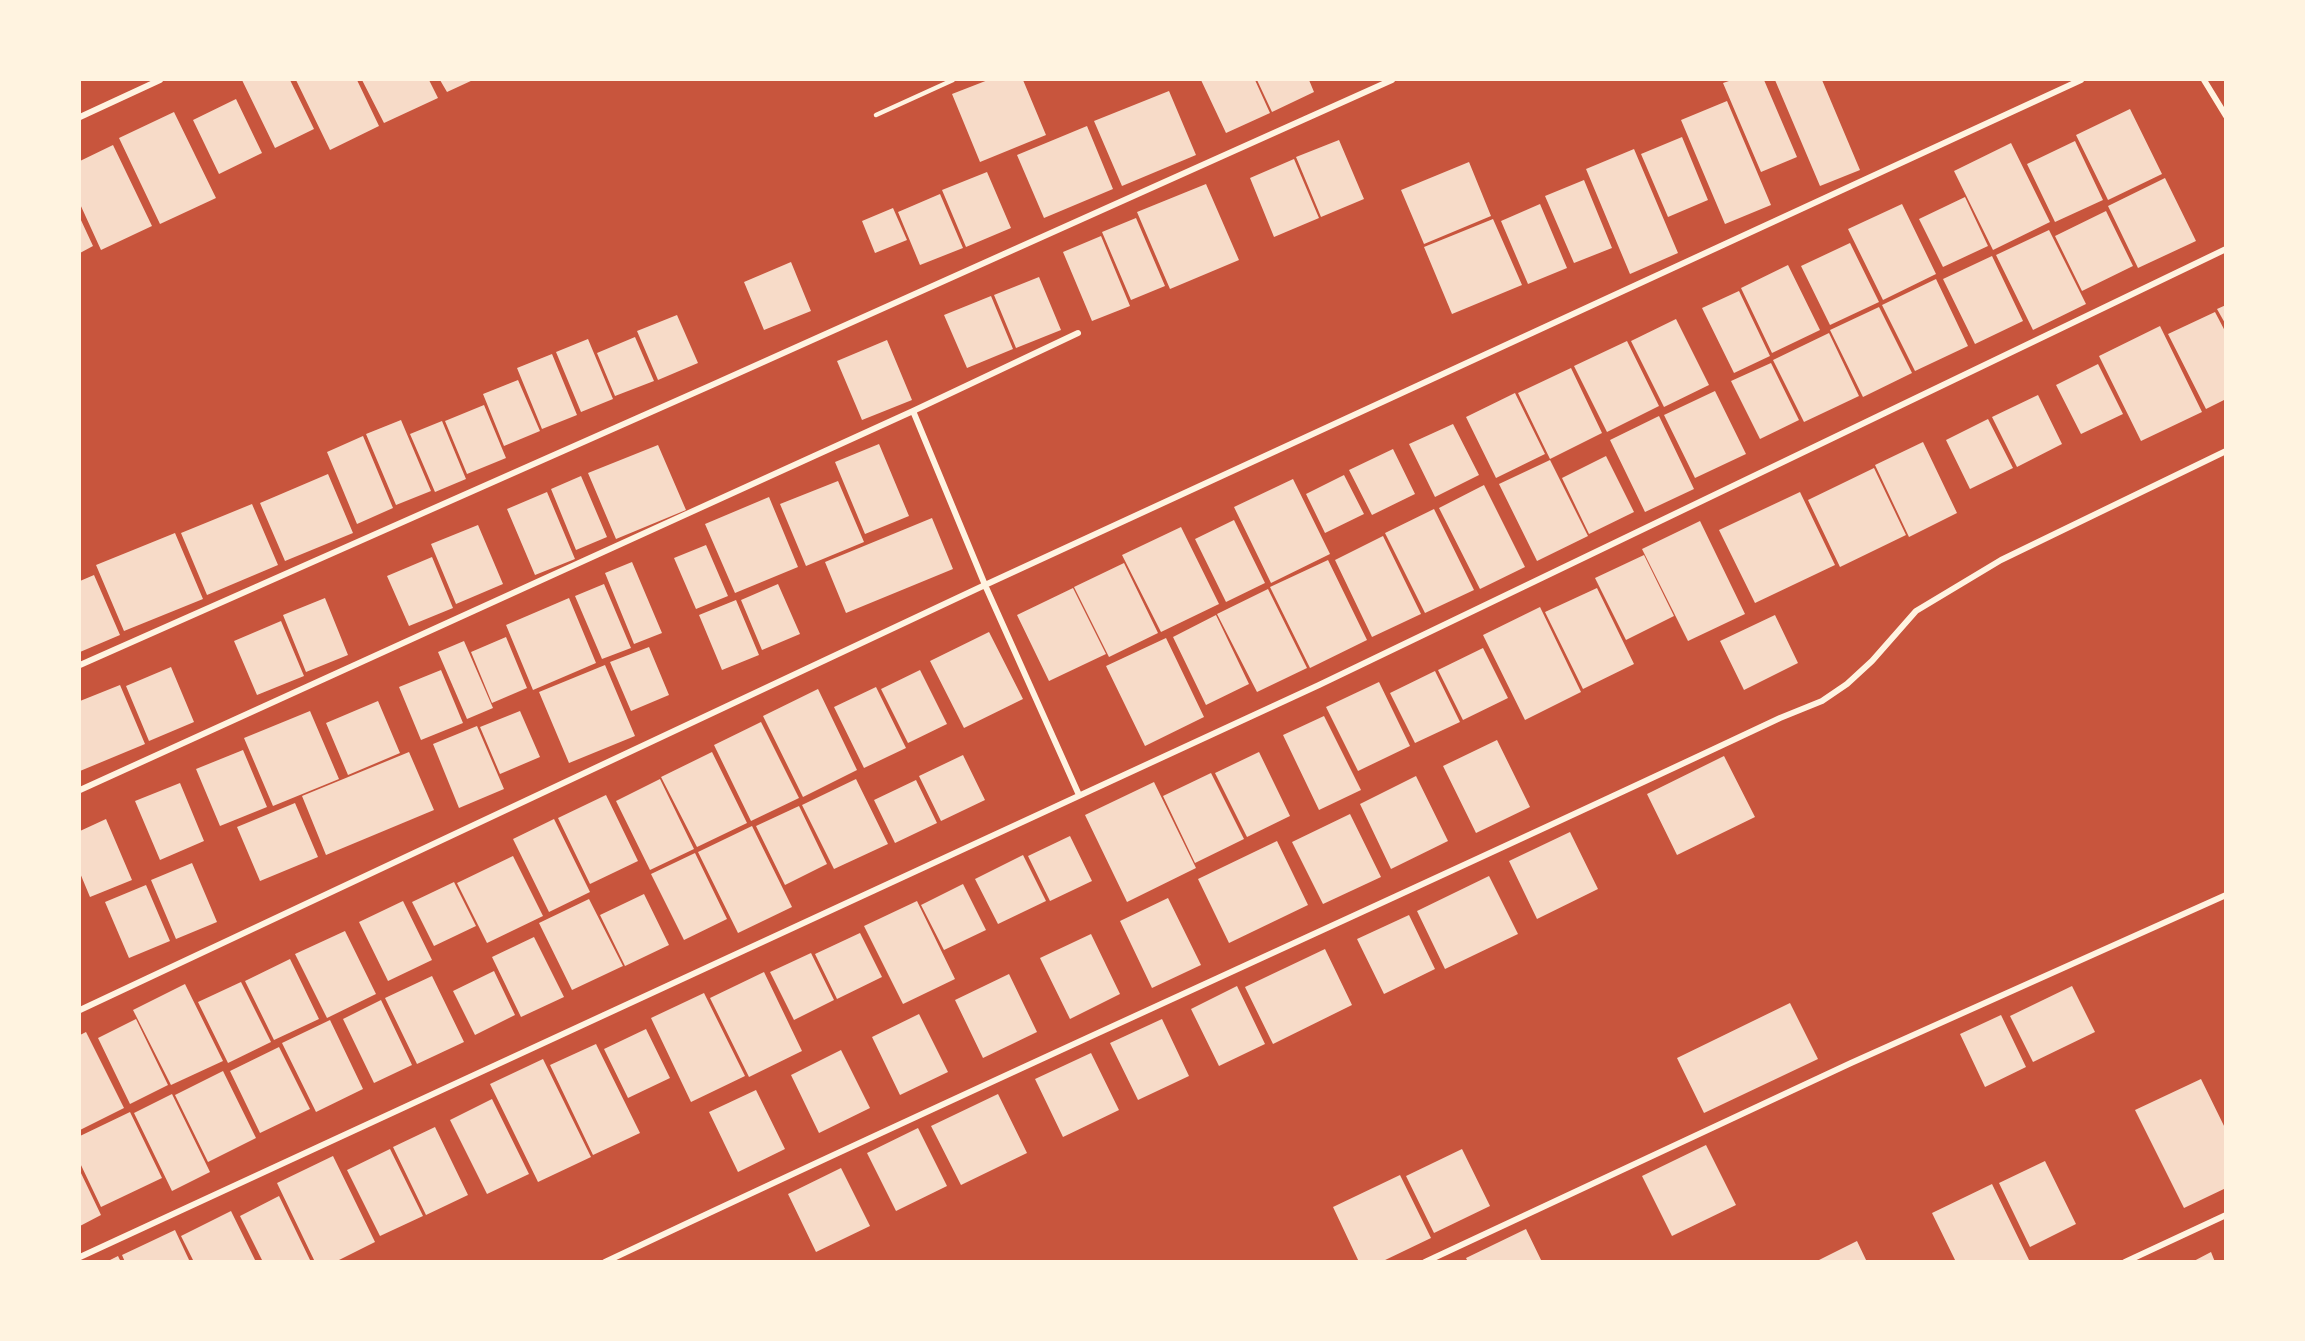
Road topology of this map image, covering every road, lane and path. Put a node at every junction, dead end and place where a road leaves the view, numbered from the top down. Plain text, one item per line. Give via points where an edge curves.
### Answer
1 (160, 80) edge
2 (953, 80) edge
3 (1392, 80) edge
4 (2081, 80) edge
5 (2204, 80) edge
6 (876, 115) dead end
7 (2226, 116) edge
8 (80, 117) edge
9 (2226, 249) edge
10 (1078, 333) dead end
11 (913, 411) junction
12 (2226, 451) edge
13 (985, 585) junction
14 (80, 665) edge
15 (80, 790) edge
16 (1078, 795) junction
17 (2226, 895) edge
18 (80, 1010) edge
19 (2226, 1215) edge
20 (80, 1257) edge
21 (605, 1262) edge
22 (1425, 1262) edge
23 (2125, 1262) edge

1 - 8 street
2 - 6 lane
3 - 14 street
4 - 13 street
5 - 7 street
9 - 16 street via 1319,685
10 - 11 street
11 - 13 street
11 - 15 street
12 - 21 street via 2001,560 1916,612 1872,661 1822,701 849,1146
13 - 16 street
13 - 18 street
16 - 20 street
17 - 22 street
19 - 23 street

